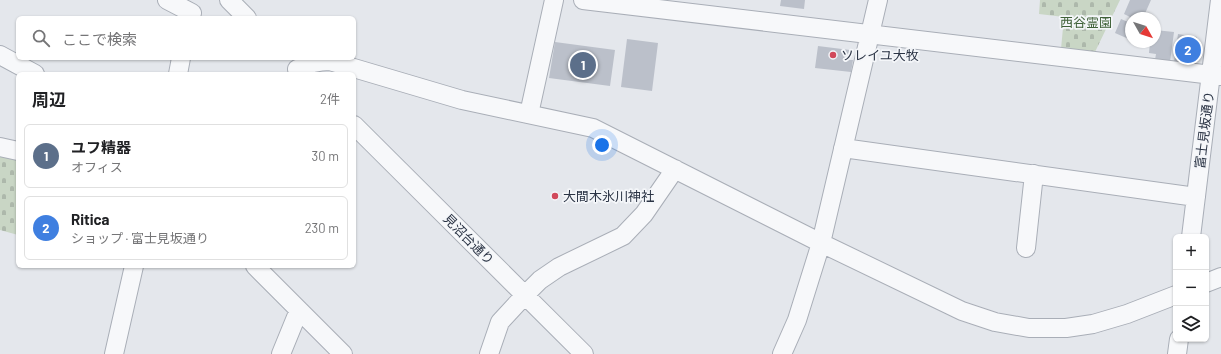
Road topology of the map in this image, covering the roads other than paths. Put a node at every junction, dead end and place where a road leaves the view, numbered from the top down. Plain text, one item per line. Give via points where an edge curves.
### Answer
1 (167, 0) edge
2 (229, 0) edge
3 (554, 0) edge
4 (583, 0) edge
5 (878, 0) edge
6 (1220, 0) edge
7 (192, 10) edge
8 (245, 16) edge
9 (870, 34) junction
10 (0, 56) edge
11 (181, 60) edge
12 (296, 67) edge
13 (31, 72) edge
14 (178, 72) edge
15 (1216, 75) edge
16 (529, 114) junction
17 (356, 127) edge
18 (0, 147) edge
19 (843, 148) junction
20 (16, 151) edge
21 (675, 170) junction
22 (1034, 174) junction
23 (1196, 197) junction
24 (1191, 234) edge
25 (821, 243) junction
26 (1026, 248) dead end
27 (134, 268) edge
28 (257, 268) edge
29 (1221, 278) edge
30 (1209, 282) edge
31 (525, 295) junction
32 (1173, 296) edge
33 (299, 310) junction
34 (1179, 342) edge
35 (114, 354) edge
36 (281, 354) edge
37 (343, 354) edge
38 (489, 354) edge
39 (584, 354) edge
40 (782, 354) edge
41 (1177, 354) edge

1 - 7 street
2 - 8 street
3 - 16 street
4 - 9 street
5 - 9 street
6 - 15 street, 富士見坂通り
9 - 15 street
9 - 19 street
10 - 13 street
11 - 14 street
12 - 16 street via 330,61 462,100
15 - 23 street, 富士見坂通り
16 - 21 street via 593,128
17 - 31 street, 見沼台通り
18 - 20 street
19 - 22 street
19 - 25 street
21 - 25 street
21 - 31 street via 644,214 623,236 559,267 540,280
22 - 23 street
22 - 26 street
23 - 24 street, 富士見坂通り
25 - 32 street via 962,310 995,322 1029,328 1066,328 1093,324
25 - 40 street via 797,320
27 - 35 street
28 - 33 street
29 - 30 street
31 - 38 street via 500,322
31 - 39 street, 見沼台通り
33 - 36 street
33 - 37 street
34 - 41 street

